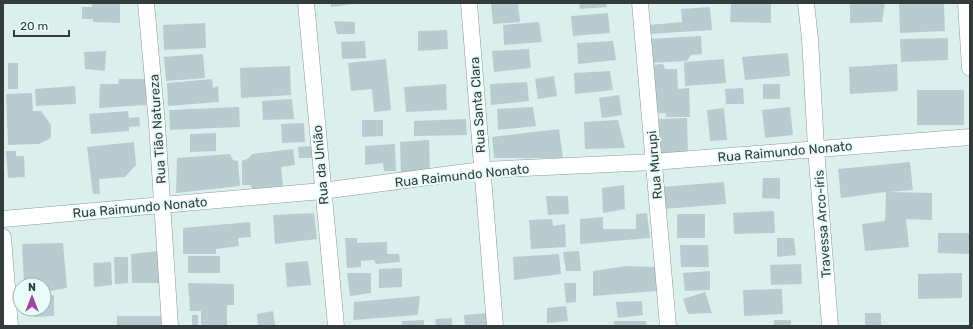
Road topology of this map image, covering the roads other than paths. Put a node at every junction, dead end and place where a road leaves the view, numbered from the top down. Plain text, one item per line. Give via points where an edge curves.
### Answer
1 (146, 3) edge
2 (306, 3) edge
3 (469, 3) edge
4 (640, 3) edge
5 (806, 3) edge
6 (966, 3) edge
7 (970, 68) edge
8 (970, 138) edge
9 (816, 148) junction
10 (653, 162) junction
11 (482, 170) junction
12 (322, 191) junction
13 (162, 206) junction
14 (3, 219) edge
15 (3, 237) edge
16 (10, 326) edge
17 (170, 326) edge
18 (336, 326) edge
19 (495, 326) edge
20 (668, 326) edge
21 (830, 326) edge

1 - 13 street, Rua Tião Natureza
2 - 12 street, Rua da União
3 - 11 street, Rua Santa Clara
4 - 10 street, Rua Murupi
5 - 9 street, Travessa Arco-íris
6 - 7 street
8 - 9 street, Rua Raimundo Nonato
9 - 10 street, Rua Raimundo Nonato
9 - 21 street, Travessa Arco-íris
10 - 11 street, Rua Raimundo Nonato
10 - 20 street, Rua Murupi
11 - 12 street, Rua Raimundo Nonato
11 - 19 street, Rua Santa Clara
12 - 13 street, Rua Raimundo Nonato
12 - 18 street, Rua da União
13 - 14 street, Rua Raimundo Nonato
13 - 17 street, Rua Tião Natureza
15 - 16 street

